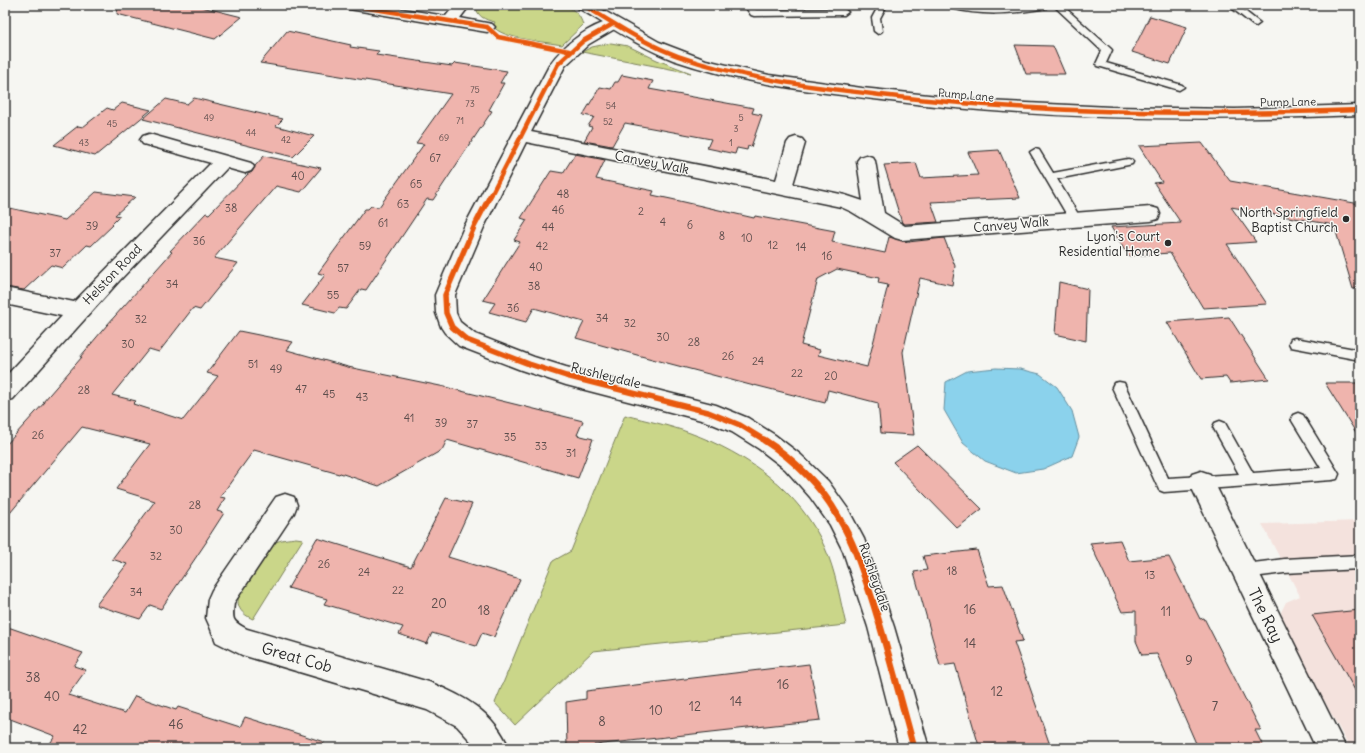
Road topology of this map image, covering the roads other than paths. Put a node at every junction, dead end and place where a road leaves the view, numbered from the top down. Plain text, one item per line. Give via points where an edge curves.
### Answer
1 (349, 5) edge
2 (463, 5) edge
3 (748, 5) edge
4 (883, 5) edge
5 (956, 5) edge
6 (1041, 5) edge
7 (1057, 5) edge
8 (1232, 5) edge
9 (585, 6) edge
10 (844, 12) dead end
11 (450, 21) junction
12 (1256, 23) dead end
13 (613, 24) junction
14 (487, 28) dead end
15 (878, 31) dead end
16 (1179, 87) dead end
17 (1360, 110) edge
18 (522, 136) junction
19 (149, 140) dead end
20 (796, 143) dead end
21 (1035, 152) dead end
22 (866, 160) dead end
23 (224, 161) junction
24 (1128, 162) dead end
25 (245, 167) dead end
26 (1050, 177) junction
27 (783, 187) junction
28 (1151, 214) dead end
29 (875, 216) junction
30 (1075, 219) junction
31 (5, 296) edge
32 (77, 311) junction
33 (1295, 343) dead end
34 (1360, 355) edge
35 (1119, 387) dead end
36 (5, 392) edge
37 (1298, 419) dead end
38 (1220, 427) dead end
39 (1249, 479) junction
40 (1201, 482) junction
41 (285, 505) dead end
42 (1360, 562) edge
43 (1245, 571) junction
44 (494, 748) edge
45 (914, 748) edge
46 (1330, 748) edge

1 - 11 street
2 - 11 street
3 - 10 lane via 754,13
4 - 15 lane via 876,18
5 - 6 street via 980,10
7 - 16 lane via 1107,50 1101,64
8 - 12 lane
9 - 13 street, Pump Lane
11 - 14 street
13 - 17 street, Pump Lane via 656,46 705,65 812,86 917,100 1025,110 1183,114
13 - 18 street, Rushleydale via 582,40 558,64
18 - 27 street, Canvey Walk
18 - 45 street, Rushleydale via 474,227 445,295 446,313 452,327 467,340 528,364 708,412 740,425 793,462 839,517 855,548 881,627
19 - 23 street
20 - 27 street
21 - 26 lane
22 - 29 street
23 - 25 street
23 - 32 street, Helston Road
24 - 26 lane
26 - 30 lane
27 - 29 street, Canvey Walk via 845,201
28 - 30 street, Canvey Walk
29 - 30 street, Canvey Walk via 902,233
31 - 32 street
32 - 36 street, Helston Road
33 - 34 lane
35 - 40 lane via 1164,484
37 - 39 lane via 1332,474
38 - 39 lane
39 - 40 lane
40 - 43 street, The Ray
41 - 44 street, Great Cob via 221,599 219,618 226,632 242,641 443,701 456,707 478,724
42 - 43 lane
43 - 46 street, The Ray

